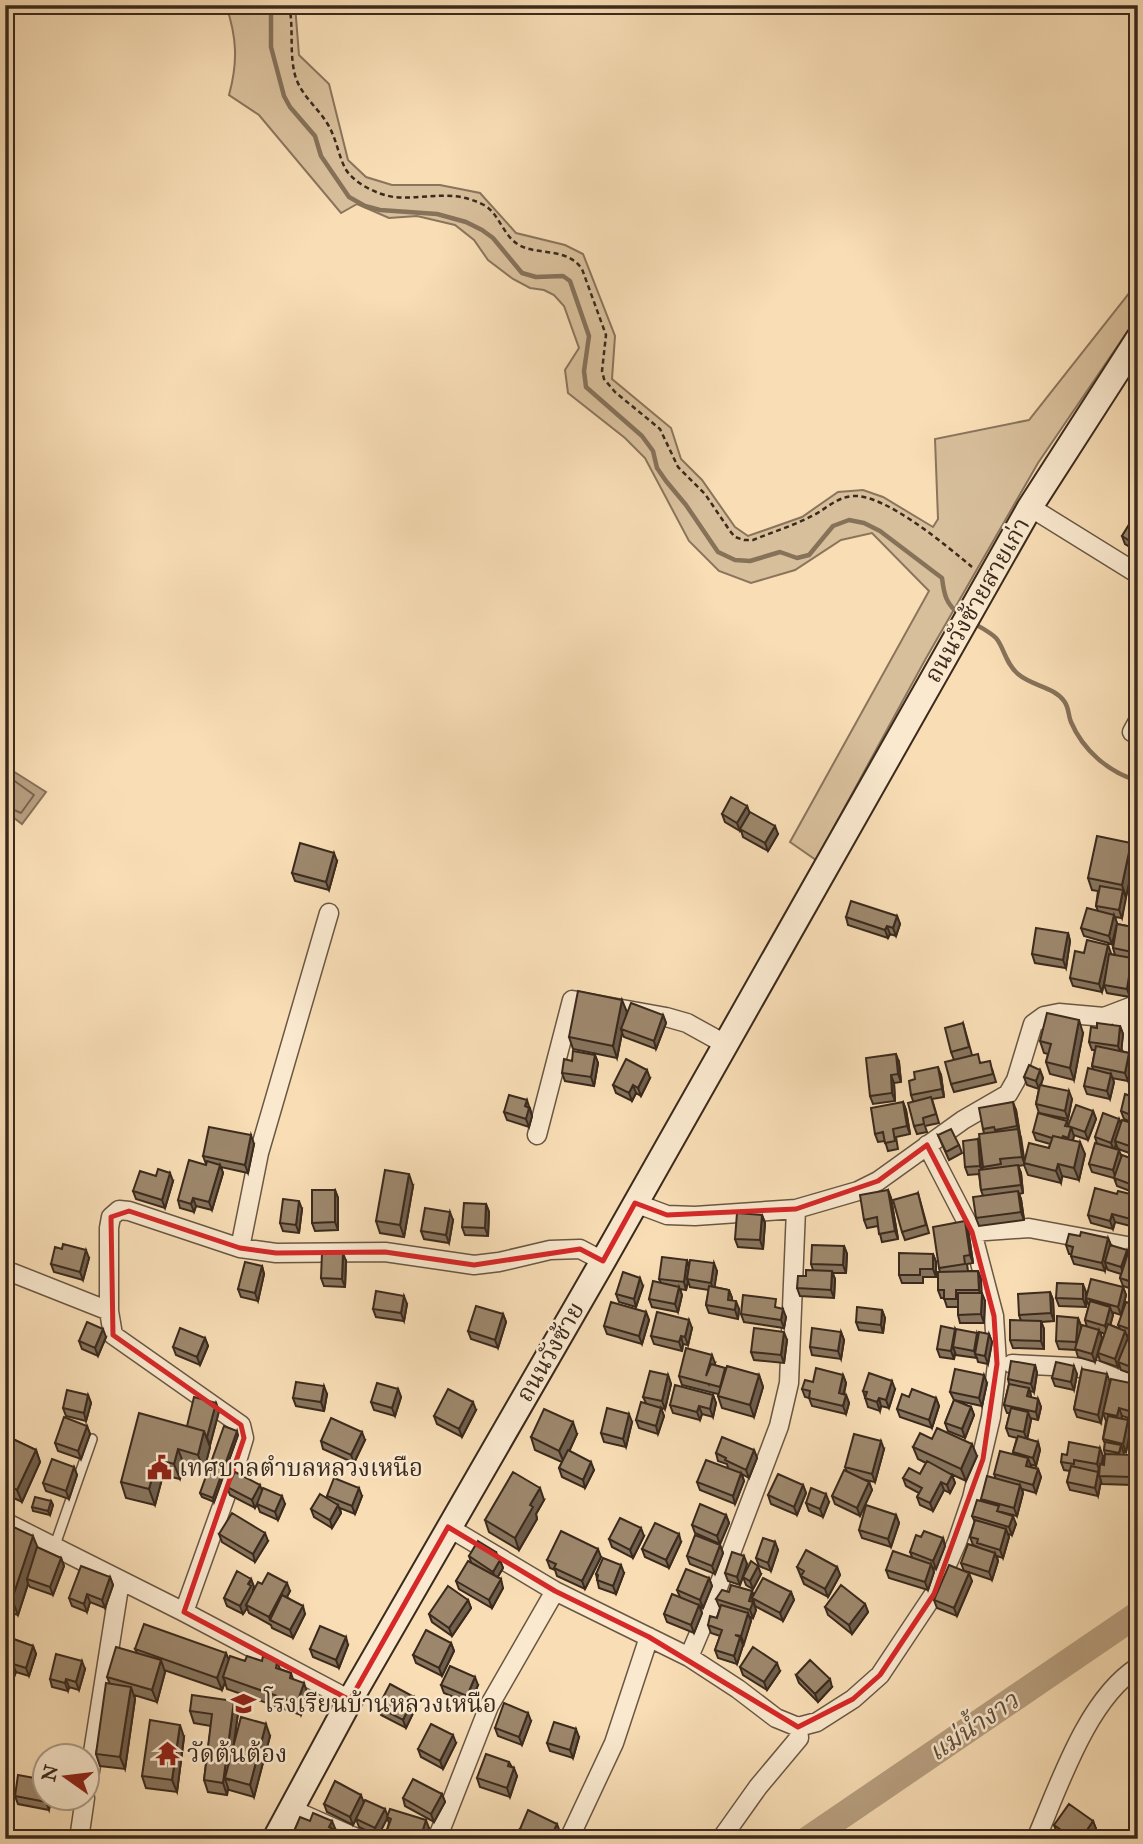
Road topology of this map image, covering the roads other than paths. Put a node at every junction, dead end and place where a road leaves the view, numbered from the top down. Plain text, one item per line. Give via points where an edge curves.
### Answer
1 (1138, 339) edge
2 (1030, 508) junction
3 (1138, 574) edge
4 (826, 866) joint
5 (329, 913) dead end
6 (1138, 1004) edge
7 (1118, 1012) junction
8 (725, 1044) junction
9 (1138, 1063) edge
10 (537, 1135) dead end
11 (927, 1145) junction
12 (635, 1203) junction
13 (796, 1209) junction
14 (972, 1232) junction
15 (240, 1248) junction
16 (1138, 1248) edge
17 (603, 1261) junction
18 (13, 1273) dead end
19 (109, 1311) junction
20 (997, 1364) junction
21 (1138, 1387) edge
22 (92, 1439) dead end
23 (5, 1522) edge
24 (448, 1527) junction
25 (55, 1545) junction
26 (120, 1581) junction
27 (555, 1591) junction
28 (184, 1612) junction
29 (649, 1637) junction
30 (689, 1657) junction
31 (1138, 1667) edge
32 (350, 1700) junction
33 (798, 1727) junction
34 (95, 1742) edge
35 (291, 1809) junction
36 (83, 1812) edge
37 (79, 1839) edge
38 (275, 1839) edge
39 (359, 1839) edge
40 (437, 1839) edge
41 (569, 1839) edge
42 (721, 1839) edge
43 (1036, 1839) edge

1 - 2 main road, ถนนวังซ้ายสายเก่า
2 - 3 street
2 - 4 main road, ถนนวังซ้ายสายเก่า
4 - 8 main road, ถนนวังซ้าย
5 - 15 street via 259,1153
6 - 7 street
7 - 9 street
7 - 11 street via 1104,1017 1044,1016 1033,1024 1008,1094
8 - 10 street via 687,1023 572,1000
8 - 12 main road, ถนนวังซ้าย
11 - 13 street via 858,1191
11 - 14 street
12 - 13 street via 667,1215
12 - 17 main road, ถนนวังซ้าย
13 - 30 street via 789,1383 779,1426
14 - 16 street via 1029,1228
14 - 20 street via 995,1316
15 - 17 street via 276,1254 385,1252 474,1265 580,1249
15 - 19 street via 119,1210 111,1217 109,1228
17 - 24 main road, ถนนวังซ้าย
18 - 19 street
19 - 28 street via 113,1335 241,1425 244,1438 231,1481
20 - 21 street via 1096,1370
20 - 33 street via 983,1459 957,1542 934,1594 880,1675 817,1722
22 - 25 lane
23 - 25 street
24 - 27 street
24 - 32 main road, ถนนวังซ้าย
25 - 26 street
26 - 28 street
26 - 34 street
27 - 29 street
27 - 40 street via 489,1706
28 - 32 street
29 - 30 street
29 - 41 street via 614,1743
30 - 33 street via 776,1718
31 - 43 street via 1106,1698 1081,1735
32 - 35 main road, ถนนวังซ้าย
33 - 42 street via 799,1738
35 - 38 main road, ถนนวังซ้าย
35 - 39 street
36 - 37 street

